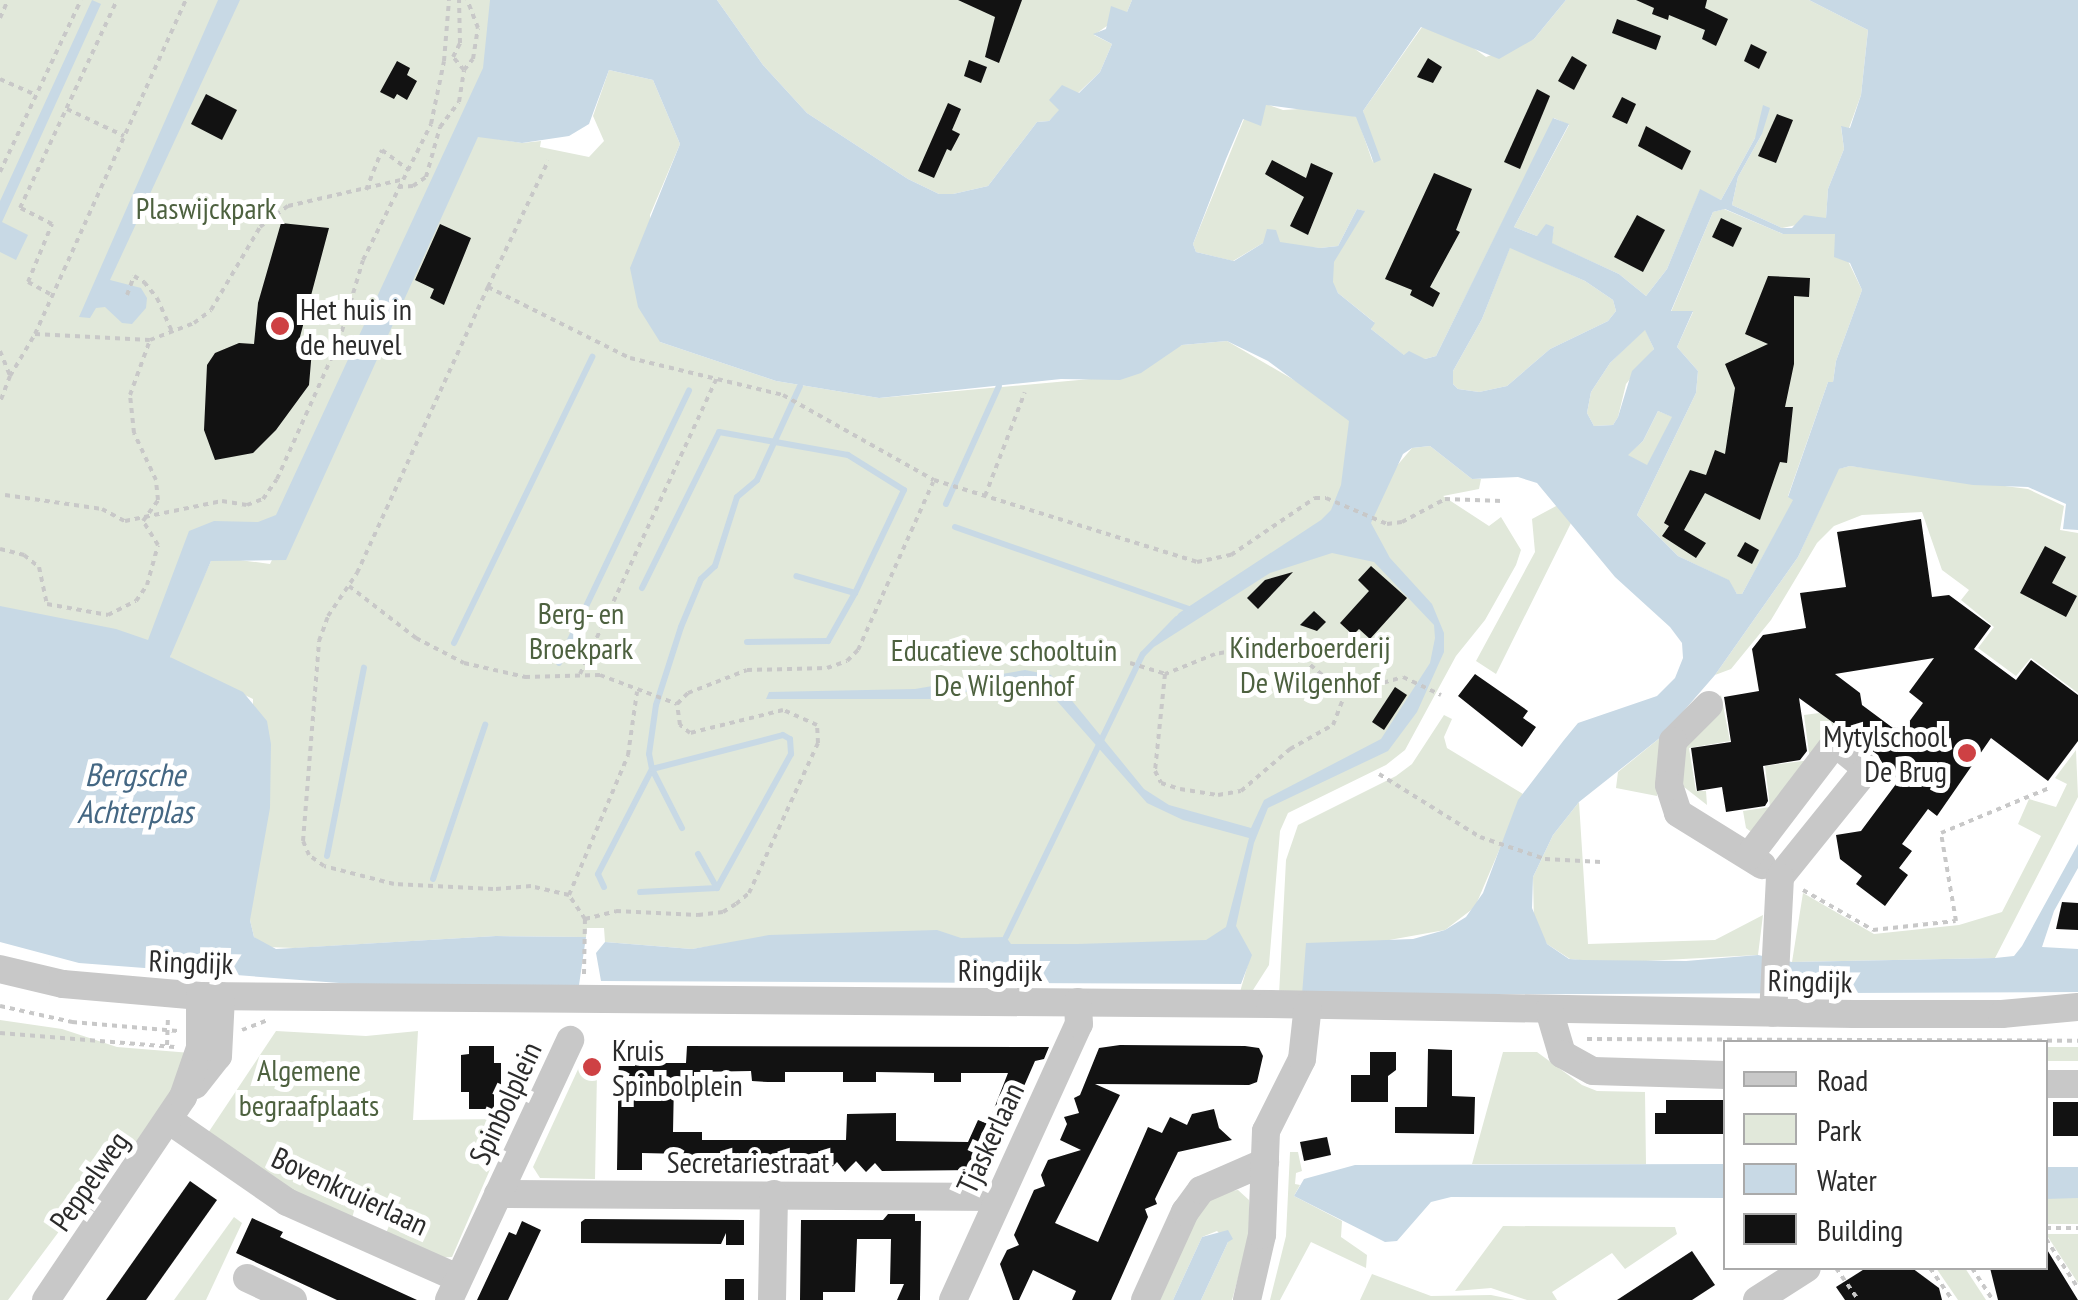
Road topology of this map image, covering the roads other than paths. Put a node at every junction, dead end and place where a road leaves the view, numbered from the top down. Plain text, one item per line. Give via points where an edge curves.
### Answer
1 (1708, 705) dead end
2 (1749, 856) junction
3 (1780, 877) junction
4 (0, 969) edge
5 (210, 996) junction
6 (1078, 1002) junction
7 (1308, 1005) junction
8 (2078, 1007) edge
9 (1549, 1010) junction
10 (2002, 1014) junction
11 (2078, 1022) edge
12 (1773, 1025) edge
13 (570, 1040) dead end
14 (1723, 1075) edge
15 (2048, 1084) edge
16 (2078, 1084) edge
17 (177, 1109) junction
18 (1265, 1162) junction
19 (498, 1194) junction
20 (774, 1194) junction
21 (999, 1198) junction
22 (1805, 1270) edge
23 (247, 1278) dead end
24 (454, 1289) edge
25 (46, 1300) edge
26 (294, 1300) edge
27 (772, 1300) edge
28 (953, 1300) edge
29 (1145, 1300) edge
30 (1246, 1300) edge
31 (1757, 1300) edge

1 - 2 street via 1673,741 1669,785 1678,812
2 - 3 street
2 - 3 street via 1835,743 1867,769
3 - 12 street
4 - 5 street, Ringdijk via 63,984
5 - 6 street, Ringdijk
5 - 17 street, Peppelweg
5 - 17 street, Peppelweg via 218,1056
6 - 7 street, Ringdijk
6 - 21 street, Tjaskerlaan via 1078,1024
7 - 9 street, Ringdijk
7 - 18 street via 1302,1059 1266,1132
8 - 10 street, Ringdijk
9 - 12 street, Ringdijk
9 - 14 street via 1554,1039 1570,1062 1593,1071
10 - 11 street, Ringdijk
10 - 12 street, Ringdijk
13 - 19 street, Spinbolplein
15 - 16 street
17 - 24 street, Bovenkruierlaan via 287,1202
17 - 25 street, Peppelweg
18 - 29 street via 1202,1190
18 - 30 street via 1257,1268
19 - 20 street, Secretariestraat
19 - 24 street, Spinbolplein
20 - 21 street, Secretariestraat
20 - 27 street
21 - 28 street, Tjaskerlaan
22 - 31 street
23 - 26 street

